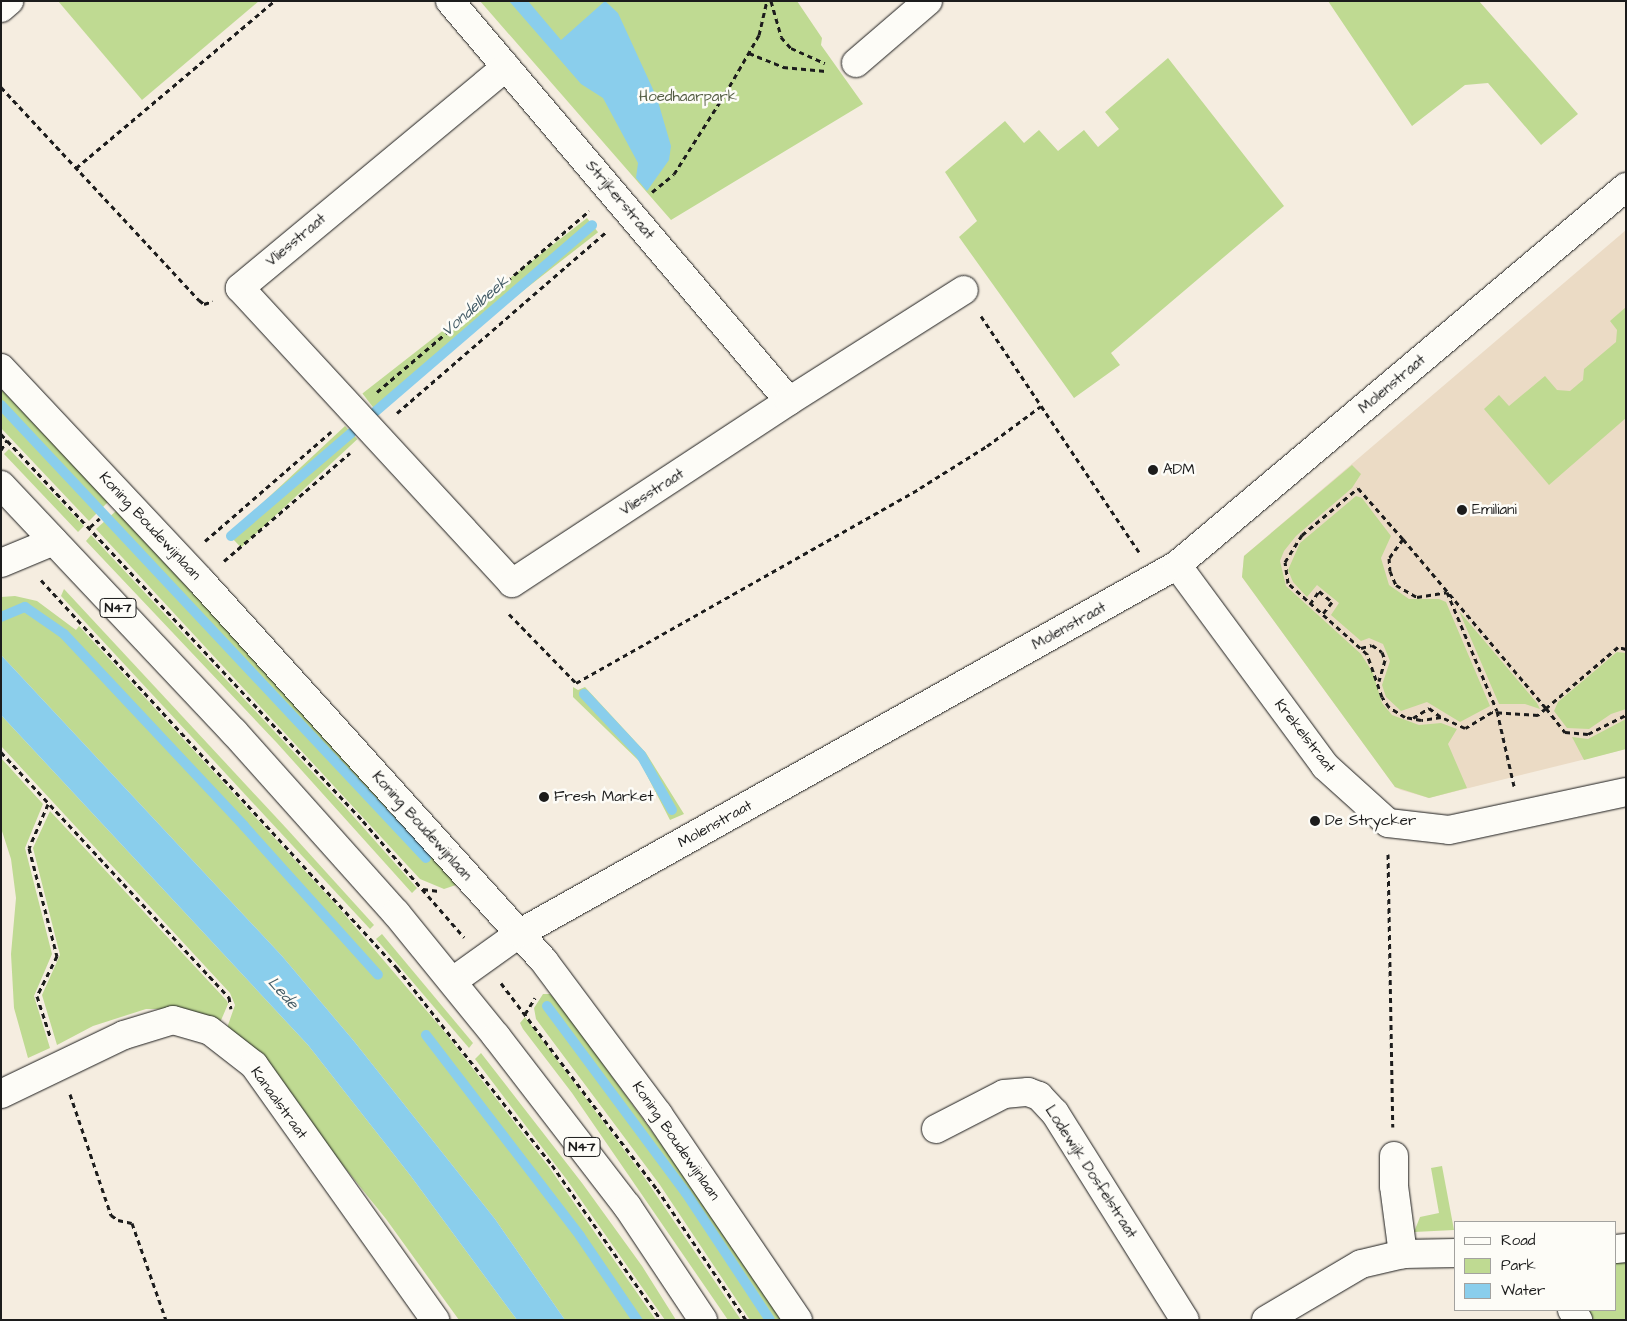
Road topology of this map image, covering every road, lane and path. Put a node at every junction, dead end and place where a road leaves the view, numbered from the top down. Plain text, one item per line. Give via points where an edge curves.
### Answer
1 (9, 1) edge
2 (274, 1) edge
3 (450, 1) edge
4 (769, 1) edge
5 (928, 1) edge
6 (1, 8) edge
7 (749, 53) junction
8 (856, 63) junction
9 (506, 67) junction
10 (1, 87) edge
11 (76, 168) junction
12 (1626, 187) edge
13 (621, 202) junction
14 (240, 288) junction
15 (964, 290) joint
16 (1, 368) edge
17 (788, 401) junction
18 (1041, 406) junction
19 (355, 411) junction
20 (375, 432) junction
21 (7, 440) dead end
22 (1, 450) edge
23 (1, 485) edge
24 (100, 519) dead end
25 (90, 528) dead end
26 (1403, 539) junction
27 (54, 541) junction
28 (9, 559) edge
29 (181, 562) junction
30 (1166, 572) junction
31 (201, 581) junction
32 (512, 583) junction
33 (1447, 592) junction
34 (1310, 604) junction
35 (1322, 615) junction
36 (1361, 648) junction
37 (1626, 649) edge
38 (1378, 683) junction
39 (1546, 708) junction
40 (1496, 711) junction
41 (1626, 715) edge
42 (1441, 717) junction
43 (1412, 719) junction
44 (1, 752) edge
45 (1626, 792) edge
46 (48, 804) junction
47 (1521, 816) junction
48 (1388, 823) junction
49 (520, 933) junction
50 (453, 981) junction
51 (218, 1037) junction
52 (60, 1066) junction
53 (1, 1094) edge
54 (936, 1129) dead end
55 (1394, 1156) joint
56 (1454, 1253) edge
57 (1402, 1254) junction
58 (166, 1320) edge
59 (435, 1320) edge
60 (661, 1320) edge
61 (703, 1320) edge
62 (798, 1320) edge
63 (1185, 1320) edge
64 (1266, 1320) edge

1 - 6 street
2 - 11 path
3 - 9 street, Strijkerstraat
4 - 7 path via 759,35
4 - 8 path via 781,37 791,48 827,63
5 - 8 street
7 - 8 path via 804,71 832,70
7 - 13 path via 674,174
9 - 13 street, Strijkerstraat
9 - 14 street, Vliesstraat
10 - 11 path
11 - 14 path via 204,304
12 - 30 street, Molenstraat
13 - 17 street, Strijkerstraat
13 - 19 path
13 - 20 path
14 - 19 street
15 - 17 street, Vliesstraat
15 - 18 path
16 - 29 street, Koning Boudewijnlaan
17 - 32 street, Vliesstraat
18 - 30 path
18 - 32 path via 987,446 920,488 576,683 502,607
19 - 20 street
19 - 29 path
20 - 31 path
20 - 32 street
21 - 22 path
23 - 27 street, N47
24 - 25 path
26 - 33 path
26 - 33 path via 1389,558 1396,585 1417,597
26 - 34 path via 1358,488 1302,535 1285,562 1288,583
27 - 28 street
27 - 50 street, N47 via 234,732
28 - 60 path via 204,755 397,968 552,1165
29 - 31 street, Koning Boudewijnlaan
30 - 48 street, Krekelstraat via 1325,766
30 - 49 street, Molenstraat
31 - 49 street, Koning Boudewijnlaan
33 - 39 path
33 - 40 path
34 - 35 path
34 - 35 path via 1319,591 1332,602
35 - 36 path
36 - 38 path via 1376,672
36 - 38 path via 1372,645 1382,652 1385,660
37 - 39 path via 1618,647
38 - 43 path via 1389,707
39 - 40 path via 1538,715
39 - 41 path via 1565,732 1588,734
40 - 42 path via 1478,718 1465,728
40 - 47 path
42 - 43 path
42 - 43 path via 1429,708
44 - 46 path
45 - 47 street
46 - 51 path via 229,997 231,1010
46 - 52 path via 29,848 57,956 37,996
47 - 48 street via 1449,830
48 - 55 path via 1388,998
49 - 50 street, Molenstraat
49 - 62 street, Koning Boudewijnlaan via 658,1114
50 - 61 street, N47 via 627,1206
51 - 52 street, Kanaalstraat via 209,1030 173,1020 124,1035
51 - 59 street, Kanaalstraat via 254,1066
52 - 53 street, Kanaalstraat
52 - 58 path via 111,1215 132,1223
54 - 63 street, Lodewijk Dosfelstraat via 1004,1094 1028,1092 1047,1103
55 - 57 street
56 - 57 street
57 - 64 street via 1361,1264

